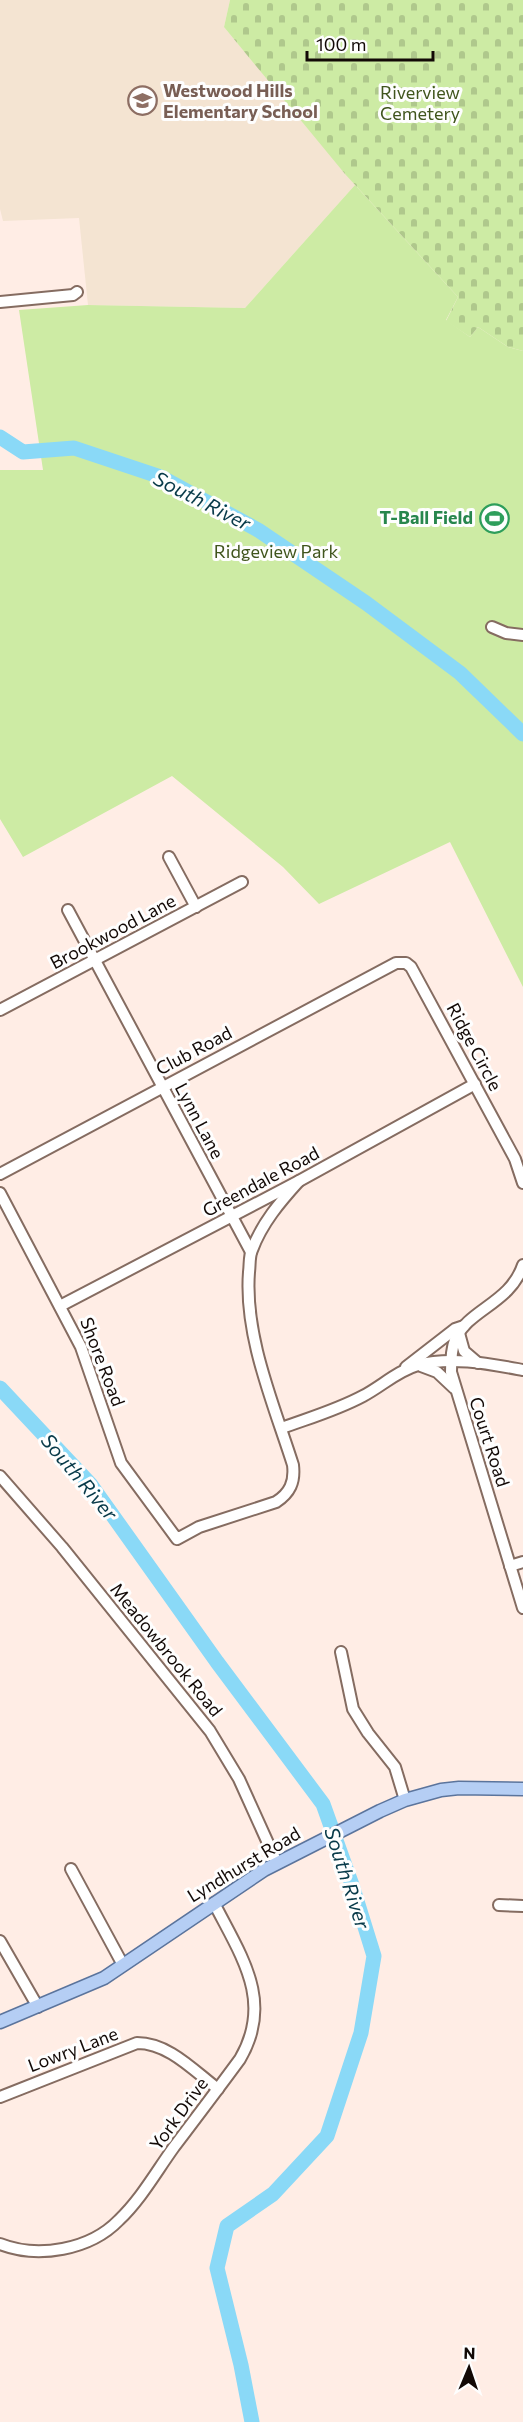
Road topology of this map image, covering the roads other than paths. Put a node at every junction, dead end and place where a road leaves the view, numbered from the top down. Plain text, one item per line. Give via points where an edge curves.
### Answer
1 (77, 292) dead end
2 (0, 302) edge
3 (492, 627) dead end
4 (523, 635) edge
5 (169, 857) dead end
6 (242, 882) dead end
7 (196, 907) junction
8 (68, 910) dead end
9 (94, 960) junction
10 (406, 963) joint
11 (0, 1010) edge
12 (475, 1084) junction
13 (162, 1087) junction
14 (0, 1174) edge
15 (298, 1181) junction
16 (523, 1183) edge
17 (0, 1193) edge
18 (232, 1217) junction
19 (251, 1252) junction
20 (523, 1265) edge
21 (60, 1306) junction
22 (462, 1330) junction
23 (452, 1362) junction
24 (468, 1363) junction
25 (481, 1364) junction
26 (417, 1365) junction
27 (523, 1370) edge
28 (402, 1371) junction
29 (455, 1388) junction
30 (282, 1428) junction
31 (0, 1476) edge
32 (523, 1562) edge
33 (510, 1566) junction
34 (523, 1608) edge
35 (341, 1653) dead end
36 (523, 1789) edge
37 (405, 1800) junction
38 (277, 1863) junction
39 (71, 1869) dead end
40 (214, 1903) junction
41 (499, 1905) dead end
42 (523, 1906) edge
43 (0, 1941) edge
44 (123, 1965) junction
45 (38, 2007) junction
46 (0, 2022) edge
47 (218, 2088) junction
48 (0, 2097) edge
49 (0, 2244) edge

1 - 2 street
3 - 4 street
5 - 7 street
6 - 7 street, Brookwood Lane
7 - 9 street, Brookwood Lane
8 - 9 street, Lynn Lane
9 - 11 street, Brookwood Lane
9 - 13 street, Lynn Lane
10 - 12 street, Ridge Circle
10 - 13 street, Club Road via 396,963
12 - 15 street, Greendale Road
12 - 16 street, Ridge Circle via 515,1159
13 - 14 street, Club Road
13 - 18 street, Lynn Lane
15 - 18 street, Greendale Road
15 - 19 street via 277,1206
17 - 21 street, Shore Road
18 - 19 street, Lynn Lane
18 - 21 street, Greendale Road
19 - 30 street via 251,1318
20 - 22 street via 507,1293
21 - 30 street, Shore Road via 91,1371 121,1463 177,1539 199,1527 276,1502 287,1493 294,1470
22 - 23 street via 452,1349
22 - 25 street via 464,1351
22 - 28 street via 455,1329
23 - 24 street
23 - 26 street
23 - 29 street, Court Road
24 - 25 street
24 - 29 street
25 - 27 street
26 - 28 street
26 - 29 street, Court Road via 437,1372
28 - 30 street via 361,1397
29 - 33 street, Court Road
31 - 38 street, Meadowbrook Road via 210,1731 240,1779
32 - 33 street
33 - 34 street, Court Road
35 - 37 street via 353,1709 395,1767
36 - 37 main road, Lyndhurst Road via 459,1788
37 - 38 main road, Lyndhurst Road
38 - 40 main road, Lyndhurst Road
39 - 44 street
40 - 44 main road, Lyndhurst Road
40 - 47 street, York Drive via 250,1975 256,2013 246,2049
41 - 42 street
43 - 45 street
44 - 45 main road, Lyndhurst Road via 86,1987
45 - 46 main road, Lyndhurst Road
47 - 48 street, Lowry Lane via 164,2048 137,2043
47 - 49 street, York Drive via 132,2207 109,2229 77,2245 48,2251

